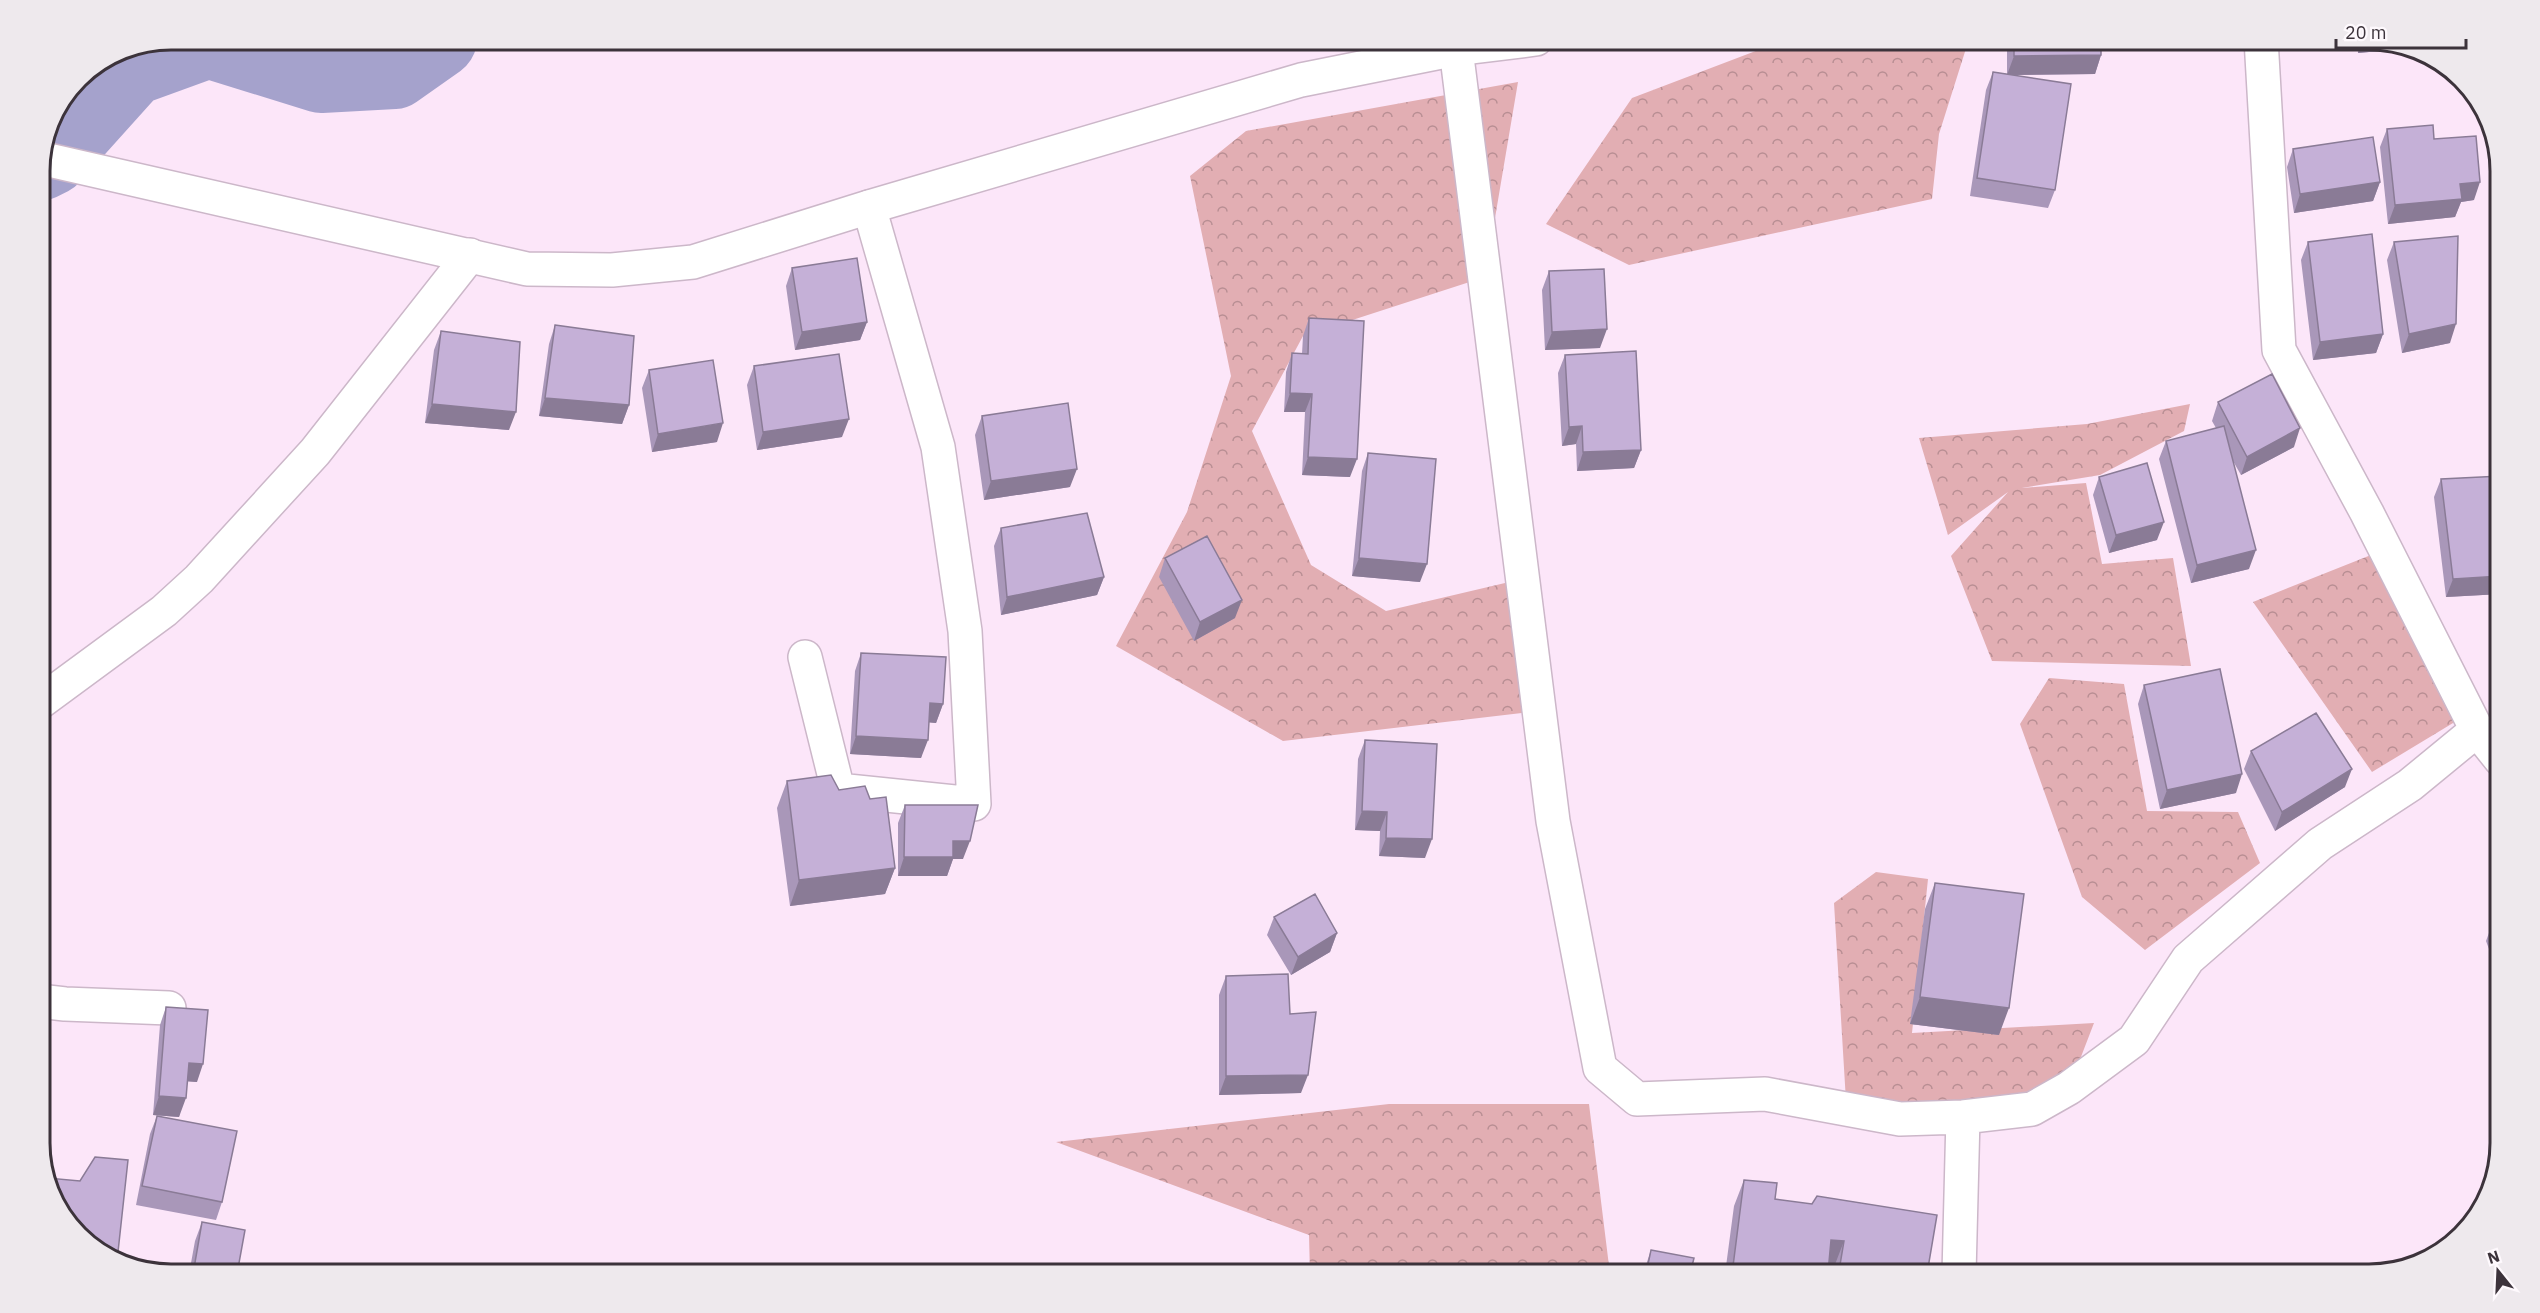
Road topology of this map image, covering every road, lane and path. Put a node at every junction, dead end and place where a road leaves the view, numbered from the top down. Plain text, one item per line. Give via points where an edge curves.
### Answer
1 (1451, 50) edge
2 (1456, 50) edge
3 (2262, 50) edge
4 (50, 160) edge
5 (869, 207) junction
6 (470, 255) junction
7 (805, 657) dead end
8 (50, 696) edge
9 (2477, 730) junction
10 (2490, 746) edge
11 (50, 1002) edge
12 (169, 1008) edge
13 (1963, 1117) junction
14 (1959, 1264) edge

1 - 5 street via 1301,80
2 - 13 street via 1553,822 1600,1068 1638,1099 1766,1094 1900,1119
3 - 9 street via 2278,350 2367,513
4 - 6 street
5 - 6 street via 693,262 612,270 527,269
5 - 7 street via 938,447 965,631 974,804 838,790
6 - 8 street via 315,452 199,579 164,611
9 - 10 street
9 - 13 street via 2410,785 2320,844 2188,959 2134,1040 2069,1088 2032,1108
11 - 12 street
13 - 14 street

